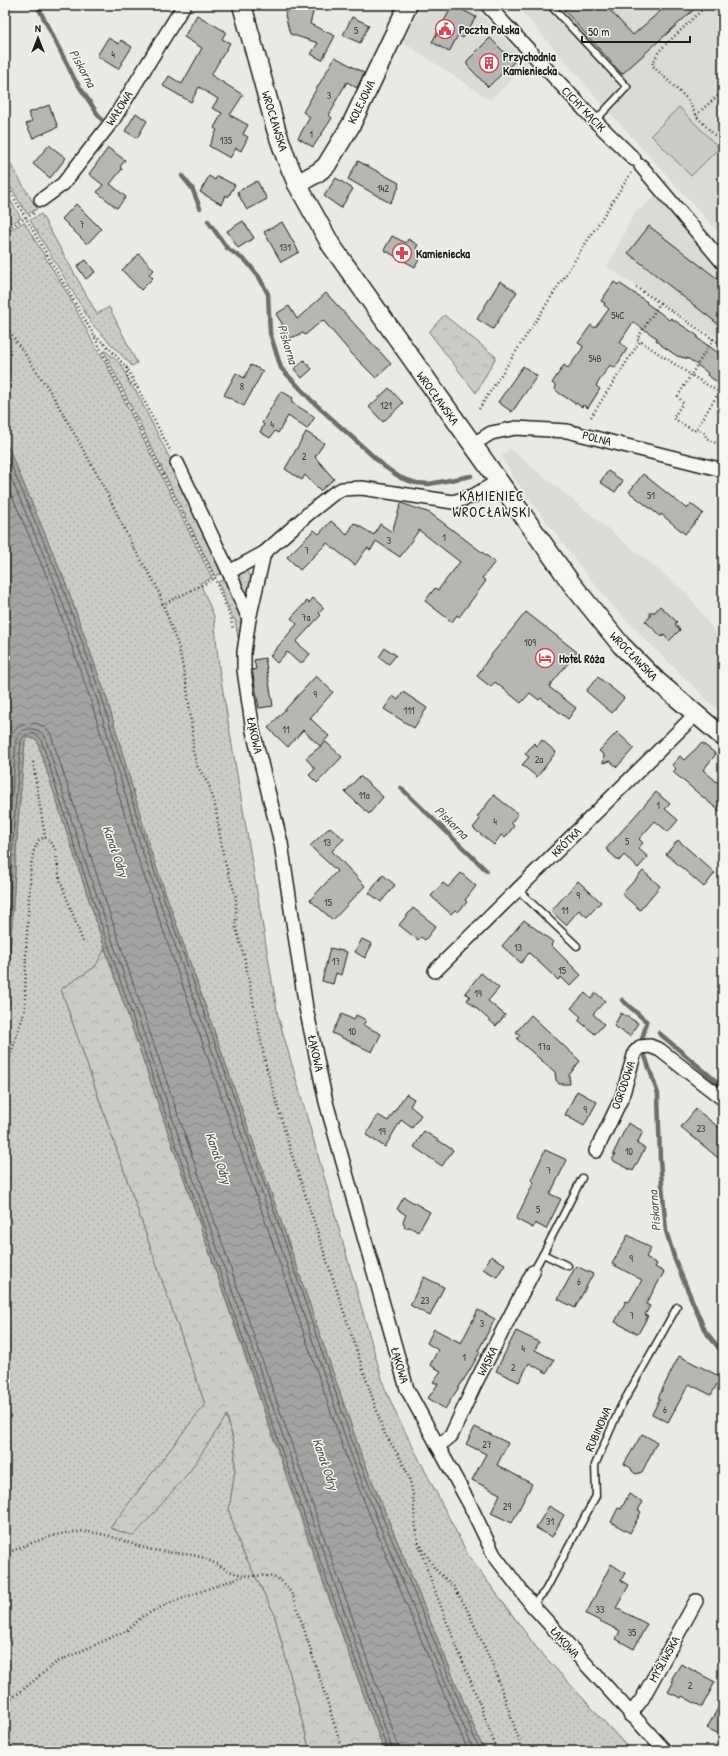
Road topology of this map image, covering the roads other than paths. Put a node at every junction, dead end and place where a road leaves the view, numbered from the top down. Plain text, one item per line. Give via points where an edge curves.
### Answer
1 (184, 5) edge
2 (242, 5) edge
3 (408, 5) edge
4 (487, 5) edge
5 (550, 5) edge
6 (595, 121) junction
7 (297, 184) junction
8 (41, 200) dead end
9 (723, 263) edge
10 (472, 445) junction
11 (177, 463) road end
12 (723, 470) edge
13 (499, 481) junction
14 (264, 553) junction
15 (229, 572) junction
16 (249, 619) junction
17 (696, 714) junction
18 (723, 737) edge
19 (518, 890) junction
20 (577, 946) dead end
21 (435, 971) dead end
22 (723, 1099) edge
23 (596, 1151) dead end
24 (582, 1178) dead end
25 (543, 1254) junction
26 (568, 1266) dead end
27 (533, 1272) joint
28 (677, 1307) dead end
29 (438, 1446) junction
30 (696, 1601) dead end
31 (532, 1606) junction
32 (630, 1715) junction
33 (665, 1751) edge

1 - 8 street, WAŁOWA via 113,120 63,184
2 - 7 main road, WROCŁAWSKA via 276,129
3 - 7 main road, KOLEJOWA via 351,125 326,166
4 - 6 street, CICHY KĄCIK
5 - 6 lane via 627,87
6 - 9 street, CICHY KĄCIK
7 - 10 main road, WROCŁAWSKA via 330,246
10 - 12 street, POLNA via 491,433 516,428 567,431
10 - 13 main road, WROCŁAWSKA
11 - 15 street
13 - 14 street via 473,496 453,502 362,488 342,489 308,514
13 - 17 main road, WROCŁAWSKA via 571,583 621,645 657,681
14 - 15 street
14 - 16 street, ŁĄKOWA
15 - 16 street
16 - 29 street, ŁĄKOWA via 244,670 253,731 281,843 306,1008 326,1102 407,1389
17 - 18 main road, WROCŁAWSKA
17 - 19 street, KRÓTKA
19 - 20 lane
19 - 21 street, KRÓTKA
22 - 23 street, OGRODOWA via 660,1050 650,1046 640,1047 634,1052 622,1097
24 - 25 lane
25 - 26 lane
25 - 27 lane
27 - 29 street, WĄSKA via 475,1384 452,1436
28 - 31 lane, RUBINOWA via 620,1408 595,1465 596,1496 545,1591
29 - 31 street, ŁĄKOWA via 494,1555
30 - 32 street, MYŚLIWSKA via 642,1699
31 - 32 street, ŁĄKOWA
32 - 33 street, ŁĄKOWA

